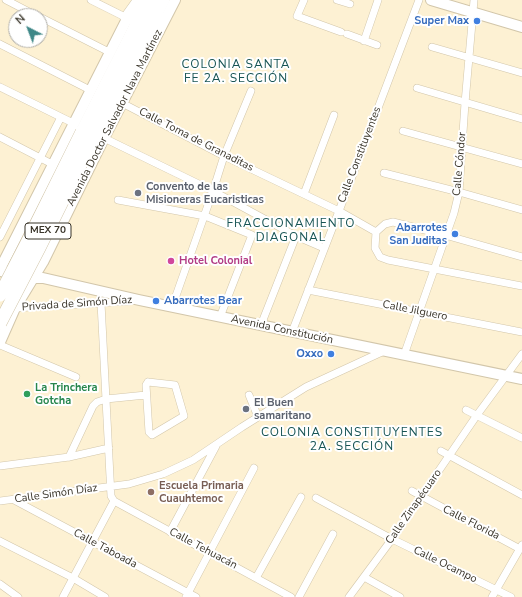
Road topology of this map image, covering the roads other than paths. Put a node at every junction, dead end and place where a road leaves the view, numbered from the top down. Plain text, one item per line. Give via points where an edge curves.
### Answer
1 (6, 0) edge
2 (91, 0) edge
3 (136, 0) edge
4 (140, 0) edge
5 (148, 0) edge
6 (163, 0) edge
7 (170, 0) edge
8 (175, 0) edge
9 (304, 0) edge
10 (337, 0) edge
11 (378, 0) edge
12 (419, 0) edge
13 (431, 0) edge
14 (474, 0) edge
15 (350, 4) dead end
16 (22, 8) edge
17 (473, 12) junction
18 (127, 18) junction
19 (48, 21) edge
20 (522, 27) edge
21 (143, 40) junction
22 (364, 40) junction
23 (0, 44) edge
24 (377, 45) dead end
25 (432, 47) dead end
26 (109, 52) junction
27 (469, 58) junction
28 (522, 73) edge
29 (0, 87) edge
30 (417, 88) dead end
31 (90, 90) junction
32 (251, 90) dead end
33 (122, 103) junction
34 (465, 103) junction
35 (334, 115) dead end
36 (61, 117) junction
37 (522, 119) edge
38 (403, 131) dead end
39 (88, 133) junction
40 (0, 136) edge
41 (463, 147) junction
42 (224, 156) junction
43 (39, 158) junction
44 (52, 164) junction
45 (522, 164) edge
46 (384, 173) dead end
47 (213, 191) junction
48 (459, 192) junction
49 (304, 194) junction
50 (118, 200) dead end
51 (522, 210) edge
52 (339, 211) junction
53 (204, 216) junction
54 (376, 232) junction
55 (445, 235) junction
56 (0, 236) edge
57 (296, 236) junction
58 (324, 248) junction
59 (522, 257) edge
60 (43, 262) junction
61 (2, 264) edge
62 (434, 269) junction
63 (37, 276) junction
64 (522, 286) edge
65 (308, 290) junction
66 (0, 294) edge
67 (139, 300) junction
68 (101, 303) junction
69 (17, 305) junction
70 (172, 307) junction
71 (420, 312) junction
72 (220, 317) junction
73 (0, 323) edge
74 (261, 325) junction
75 (292, 332) junction
76 (522, 332) edge
77 (0, 342) edge
78 (0, 345) edge
79 (384, 351) junction
80 (522, 354) edge
81 (404, 355) junction
82 (505, 376) junction
83 (76, 377) dead end
84 (522, 379) edge
85 (146, 395) junction
86 (249, 395) dead end
87 (106, 399) junction
88 (466, 410) dead end
89 (477, 415) junction
90 (258, 417) junction
91 (522, 438) edge
92 (217, 444) junction
93 (109, 448) junction
94 (440, 451) dead end
95 (69, 457) junction
96 (449, 457) junction
97 (0, 466) edge
98 (254, 468) dead end
99 (111, 487) junction
100 (412, 491) dead end
101 (522, 495) edge
102 (301, 497) dead end
103 (421, 497) junction
104 (316, 498) dead end
105 (14, 500) junction
106 (114, 501) junction
107 (0, 502) edge
108 (170, 532) junction
109 (332, 534) dead end
110 (392, 539) junction
111 (92, 542) junction
112 (1, 543) edge
113 (521, 546) edge
114 (209, 553) junction
115 (364, 577) junction
116 (73, 578) junction
117 (256, 578) junction
118 (0, 584) edge
119 (496, 590) junction
120 (187, 595) edge
121 (18, 597) edge
122 (63, 597) edge
123 (105, 597) edge
124 (196, 597) edge
125 (291, 597) edge
126 (299, 597) edge
127 (349, 597) edge
128 (400, 597) edge
129 (492, 597) edge
130 (511, 597) edge

1 - 16 street
2 - 18 street
3 - 18 main road, Avenida Doctor Salvador Nava Martínez
4 - 18 highway
5 - 39 highway, Avenida Doctor Salvador Nava Martínez / MEX 70
6 - 21 highway, Avenida Doctor Salvador Nava Martínez / MEX 70
7 - 21 highway
8 - 33 main road, Avenida Doctor Salvador Nava Martínez
9 - 22 street via 297,16
10 - 15 street
11 - 22 street
12 - 52 street, Calle Constituyentes
13 - 17 main road
14 - 17 street, Calle Cóndor
17 - 20 main road
17 - 27 street, Calle Cóndor
18 - 26 main road, Avenida Doctor Salvador Nava Martínez
19 - 26 street
21 - 39 highway, Avenida Doctor Salvador Nava Martínez / MEX 70
22 - 24 street
23 - 31 street
25 - 27 street
26 - 31 main road, Avenida Doctor Salvador Nava Martínez
27 - 28 street
27 - 34 street, Calle Cóndor
29 - 36 street
30 - 34 street
31 - 39 main road, Avenida Doctor Salvador Nava Martínez
32 - 42 street
33 - 39 main road, Avenida Doctor Salvador Nava Martínez
33 - 42 street, Calle Toma de Granaditas
34 - 37 street
34 - 41 street, Calle Cóndor
35 - 49 street
36 - 39 street
36 - 43 street
38 - 41 street
39 - 44 main road, Avenida Doctor Salvador Nava Martínez
39 - 47 street
39 - 60 main road, Avenida Doctor Salvador Nava Martínez
39 - 66 highway, Avenida Doctor Salvador Nava Martínez / MEX 70, bridge
39 - 73 highway, Avenida Doctor Salvador Nava Martínez / MEX 70, bridge via 39,248
40 - 43 street
41 - 45 street
41 - 48 street, Calle Cóndor
42 - 47 street
42 - 49 street, Calle Toma de Granaditas
43 - 44 street
43 - 56 street
44 - 61 main road, Avenida Doctor Salvador Nava Martínez
46 - 48 street
47 - 53 street
47 - 57 street
48 - 51 street
48 - 55 street, Calle Cóndor
49 - 52 street, Calle Toma de Granaditas
50 - 53 street
52 - 54 street, Calle Toma de Granaditas
52 - 58 street, Calle Constituyentes
53 - 70 street
53 - 72 street via 252,235
54 - 55 street via 385,224 392,222
54 - 62 street via 376,248 380,257
55 - 59 street
55 - 62 street, Calle Cóndor
57 - 58 street
57 - 74 street
58 - 65 street, Calle Constituyentes
60 - 61 main road via 33,268 22,268 13,261
60 - 63 main road, Avenida Doctor Salvador Nava Martínez
61 - 63 main road, Avenida Constitución
61 - 69 main road via 18,294
62 - 64 street
62 - 71 street, Calle Cóndor
63 - 67 main road, Avenida Constitución
63 - 69 main road, Avenida Doctor Salvador Nava Martínez
65 - 71 street, Calle Jilguero
65 - 75 street, Calle Constituyentes
67 - 68 street, Privada de Simón Díaz
67 - 70 main road, Avenida Constitución
68 - 69 street, Privada de Simón Díaz
68 - 87 street
69 - 77 main road, Avenida Doctor Salvador Nava Martínez
70 - 72 main road, Avenida Constitución
71 - 76 street, Calle Jilguero
71 - 81 street, Calle Cóndor
72 - 74 main road, Avenida Constitución
74 - 75 main road, Avenida Constitución
75 - 79 main road, Avenida Constitución
78 - 83 street
79 - 81 main road, Avenida Constitución
79 - 90 street, Calle Simón Díaz via 306,387
80 - 82 street, Calle Zinapécuaro
81 - 82 main road, Avenida Constitución
82 - 84 main road, Avenida Constitución
82 - 89 street, Calle Zinapécuaro
85 - 85 street via 150,434 184,416 175,385 146,383
85 - 87 street
86 - 90 street
87 - 93 street
87 - 95 street via 93,406
88 - 89 street
89 - 91 street
89 - 96 street, Calle Zinapécuaro
90 - 92 street, Calle Simón Díaz
92 - 99 street, Calle Simón Díaz via 163,474
92 - 108 street
93 - 95 street
93 - 99 street
94 - 96 street
95 - 97 street
96 - 101 street
96 - 103 street, Calle Zinapécuaro
98 - 114 street
99 - 105 street, Calle Simón Díaz
99 - 106 street
100 - 103 street, Calle Florida
102 - 117 street
103 - 110 street, Calle Zinapécuaro
103 - 113 street, Calle Florida
104 - 110 street, Calle Ocampo
105 - 107 street, Calle Simón Díaz
105 - 111 street, Calle Taboada
106 - 108 street, Calle Tehuacán
106 - 111 street
108 - 114 street, Calle Tehuacán
109 - 126 street
110 - 115 street, Calle Zinapécuaro
110 - 119 street, Calle Ocampo
111 - 116 street
111 - 120 street, Calle Taboada
112 - 116 street
113 - 119 street
114 - 117 street, Calle Tehuacán
114 - 120 street
115 - 127 street, Calle Zinapécuaro
115 - 128 street
116 - 122 street
116 - 123 street
117 - 125 street, Calle Tehuacán
118 - 121 street
119 - 129 street
119 - 130 street, Calle Ocampo
120 - 124 street, Calle Taboada

